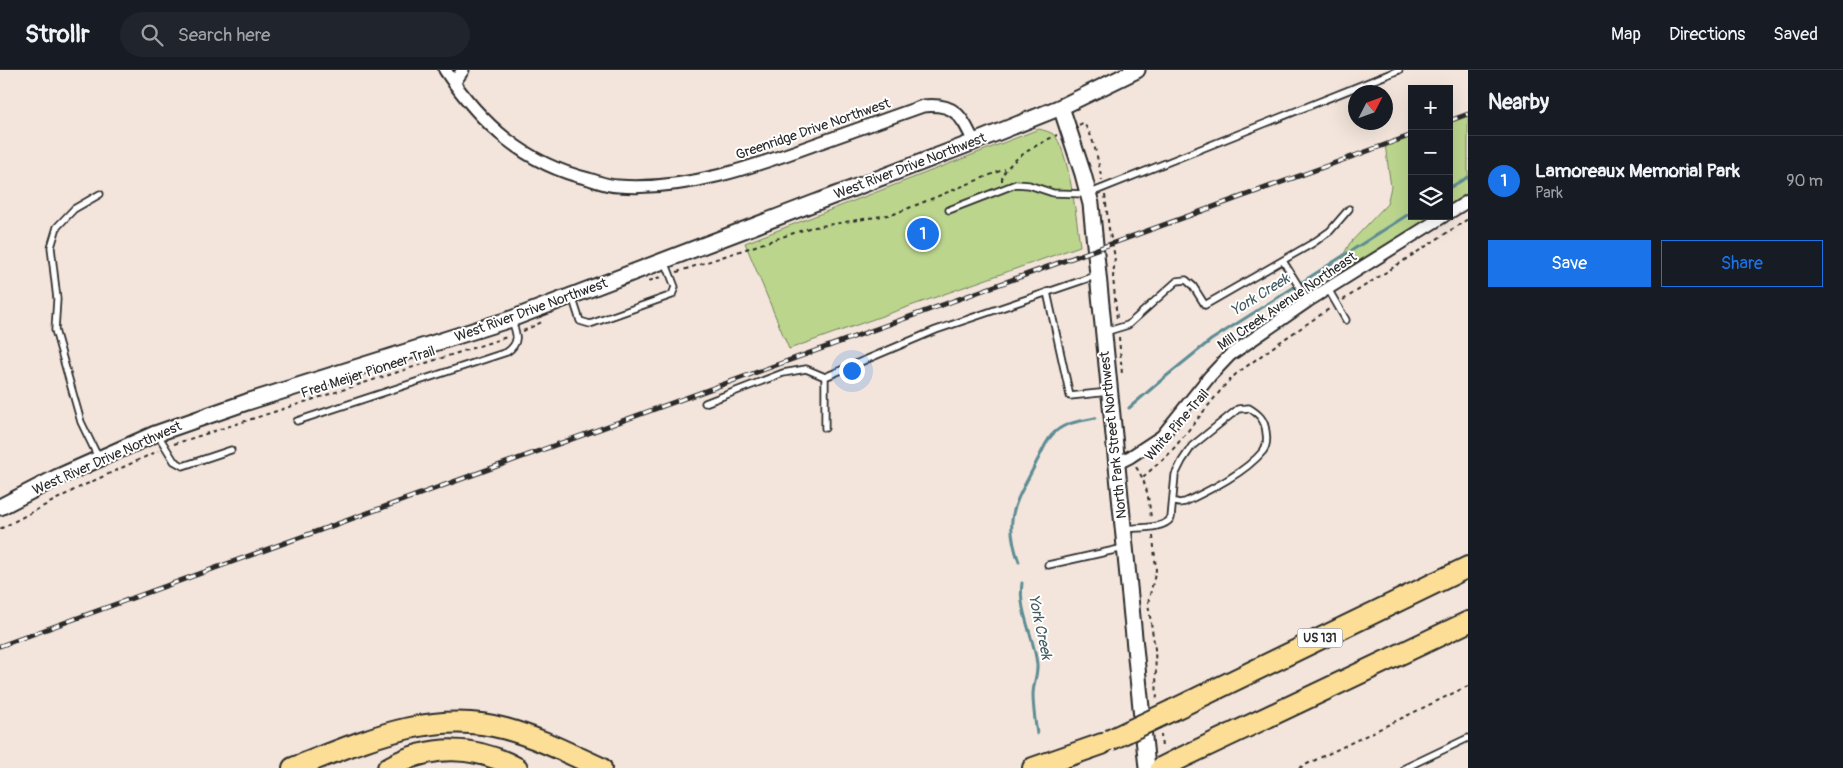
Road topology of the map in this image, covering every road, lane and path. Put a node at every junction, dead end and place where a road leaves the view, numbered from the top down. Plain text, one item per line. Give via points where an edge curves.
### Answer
1 (445, 70) edge
2 (463, 70) edge
3 (1137, 70) edge
4 (1399, 70) edge
5 (454, 83) junction
6 (1060, 107) junction
7 (974, 142) junction
8 (1005, 169) dead end
9 (100, 194) dead end
10 (1088, 194) junction
11 (1468, 201) edge
12 (1350, 209) dead end
13 (949, 210) dead end
14 (1453, 210) edge
15 (1468, 219) edge
16 (1438, 220) edge
17 (1283, 261) junction
18 (668, 267) junction
19 (1098, 274) junction
20 (642, 284) dead end
21 (1328, 289) junction
22 (1047, 292) junction
23 (572, 296) junction
24 (1308, 301) junction
25 (1336, 304) junction
26 (551, 318) dead end
27 (511, 319) junction
28 (1346, 320) dead end
29 (1103, 333) junction
30 (517, 334) junction
31 (825, 376) junction
32 (1109, 392) junction
33 (705, 403) dead end
34 (297, 421) dead end
35 (825, 428) dead end
36 (157, 433) junction
37 (166, 447) junction
38 (231, 450) dead end
39 (99, 459) junction
40 (1116, 464) junction
41 (1173, 501) junction
42 (0, 507) edge
43 (1152, 526) junction
44 (0, 529) edge
45 (1122, 529) junction
46 (1124, 548) junction
47 (1048, 565) dead end
48 (1468, 567) edge
49 (1468, 622) edge
50 (1468, 686) edge
51 (1165, 706) junction
52 (1160, 730) dead end
53 (1468, 738) edge
54 (1106, 742) junction
55 (1168, 759) edge
56 (293, 768) edge
57 (388, 768) edge
58 (516, 768) edge
59 (601, 768) edge
60 (1033, 768) edge
61 (1053, 768) edge
62 (1147, 768) edge
63 (1299, 768) edge
64 (1405, 768) edge

1 - 5 street, Greenridge Drive Northwest
2 - 5 street
3 - 6 main road, West River Drive Northwest
4 - 10 lane
5 - 7 street, Greenridge Drive Northwest via 477,113 504,138 540,162 571,175 617,186 669,186 748,169 923,106 938,104 951,108 964,122
6 - 7 main road, West River Drive Northwest
6 - 10 main road, North Park Street Northwest
7 - 18 main road, West River Drive Northwest
8 - 18 path via 894,214 809,228
9 - 39 lane via 74,209 57,227 51,247 57,299 55,330 81,422
10 - 13 lane via 1053,193 1028,184 1016,184
10 - 19 main road, North Park Street Northwest
11 - 14 street
12 - 17 lane via 1330,231
15 - 25 path, White Pine Trail
16 - 21 street, Mill Creek Avenue Northeast
17 - 24 lane
17 - 29 lane via 1205,305 1193,286 1186,280 1177,281 1128,324
18 - 20 path
18 - 23 main road, West River Drive Northwest
18 - 23 lane via 674,287 672,295 590,324 580,321
19 - 22 lane
19 - 29 main road, North Park Street Northwest
21 - 24 street, Mill Creek Avenue Northeast
21 - 25 lane
22 - 31 lane via 936,330
22 - 32 lane via 1070,396
23 - 27 main road, West River Drive Northwest
24 - 40 street, Mill Creek Avenue Northeast via 1230,355 1162,436
25 - 28 lane
25 - 43 path, White Pine Trail via 1236,374 1170,453 1143,477
26 - 30 path, Fred Meijer Pioneer Trail
27 - 30 lane
27 - 36 main road, West River Drive Northwest
29 - 32 main road, North Park Street Northwest
30 - 34 lane via 514,346 507,352
30 - 37 path, Fred Meijer Pioneer Trail
31 - 33 lane via 806,369 783,373
31 - 35 lane
32 - 40 main road, North Park Street Northwest
36 - 37 lane
36 - 39 main road, West River Drive Northwest
37 - 38 lane via 174,461 183,466
37 - 44 path, Fred Meijer Pioneer Trail
39 - 42 main road, West River Drive Northwest
40 - 45 main road, North Park Street Northwest
41 - 41 lane via 1176,475 1192,446 1242,408 1249,408 1260,416 1266,426 1263,450 1216,486 1184,502
41 - 43 lane via 1169,522
43 - 45 lane
43 - 51 path, White Pine Trail via 1156,570 1148,603
45 - 46 main road, North Park Street Northwest
46 - 47 lane
46 - 62 main road, North Park Street Northwest
48 - 51 highway, US 131
49 - 55 highway
50 - 63 path
51 - 54 highway, US 131, bridge
52 - 55 path
53 - 64 lane
54 - 60 highway
54 - 61 highway, US 131
56 - 59 highway via 400,729 470,722 542,741
57 - 58 highway via 415,755 449,749 498,758

